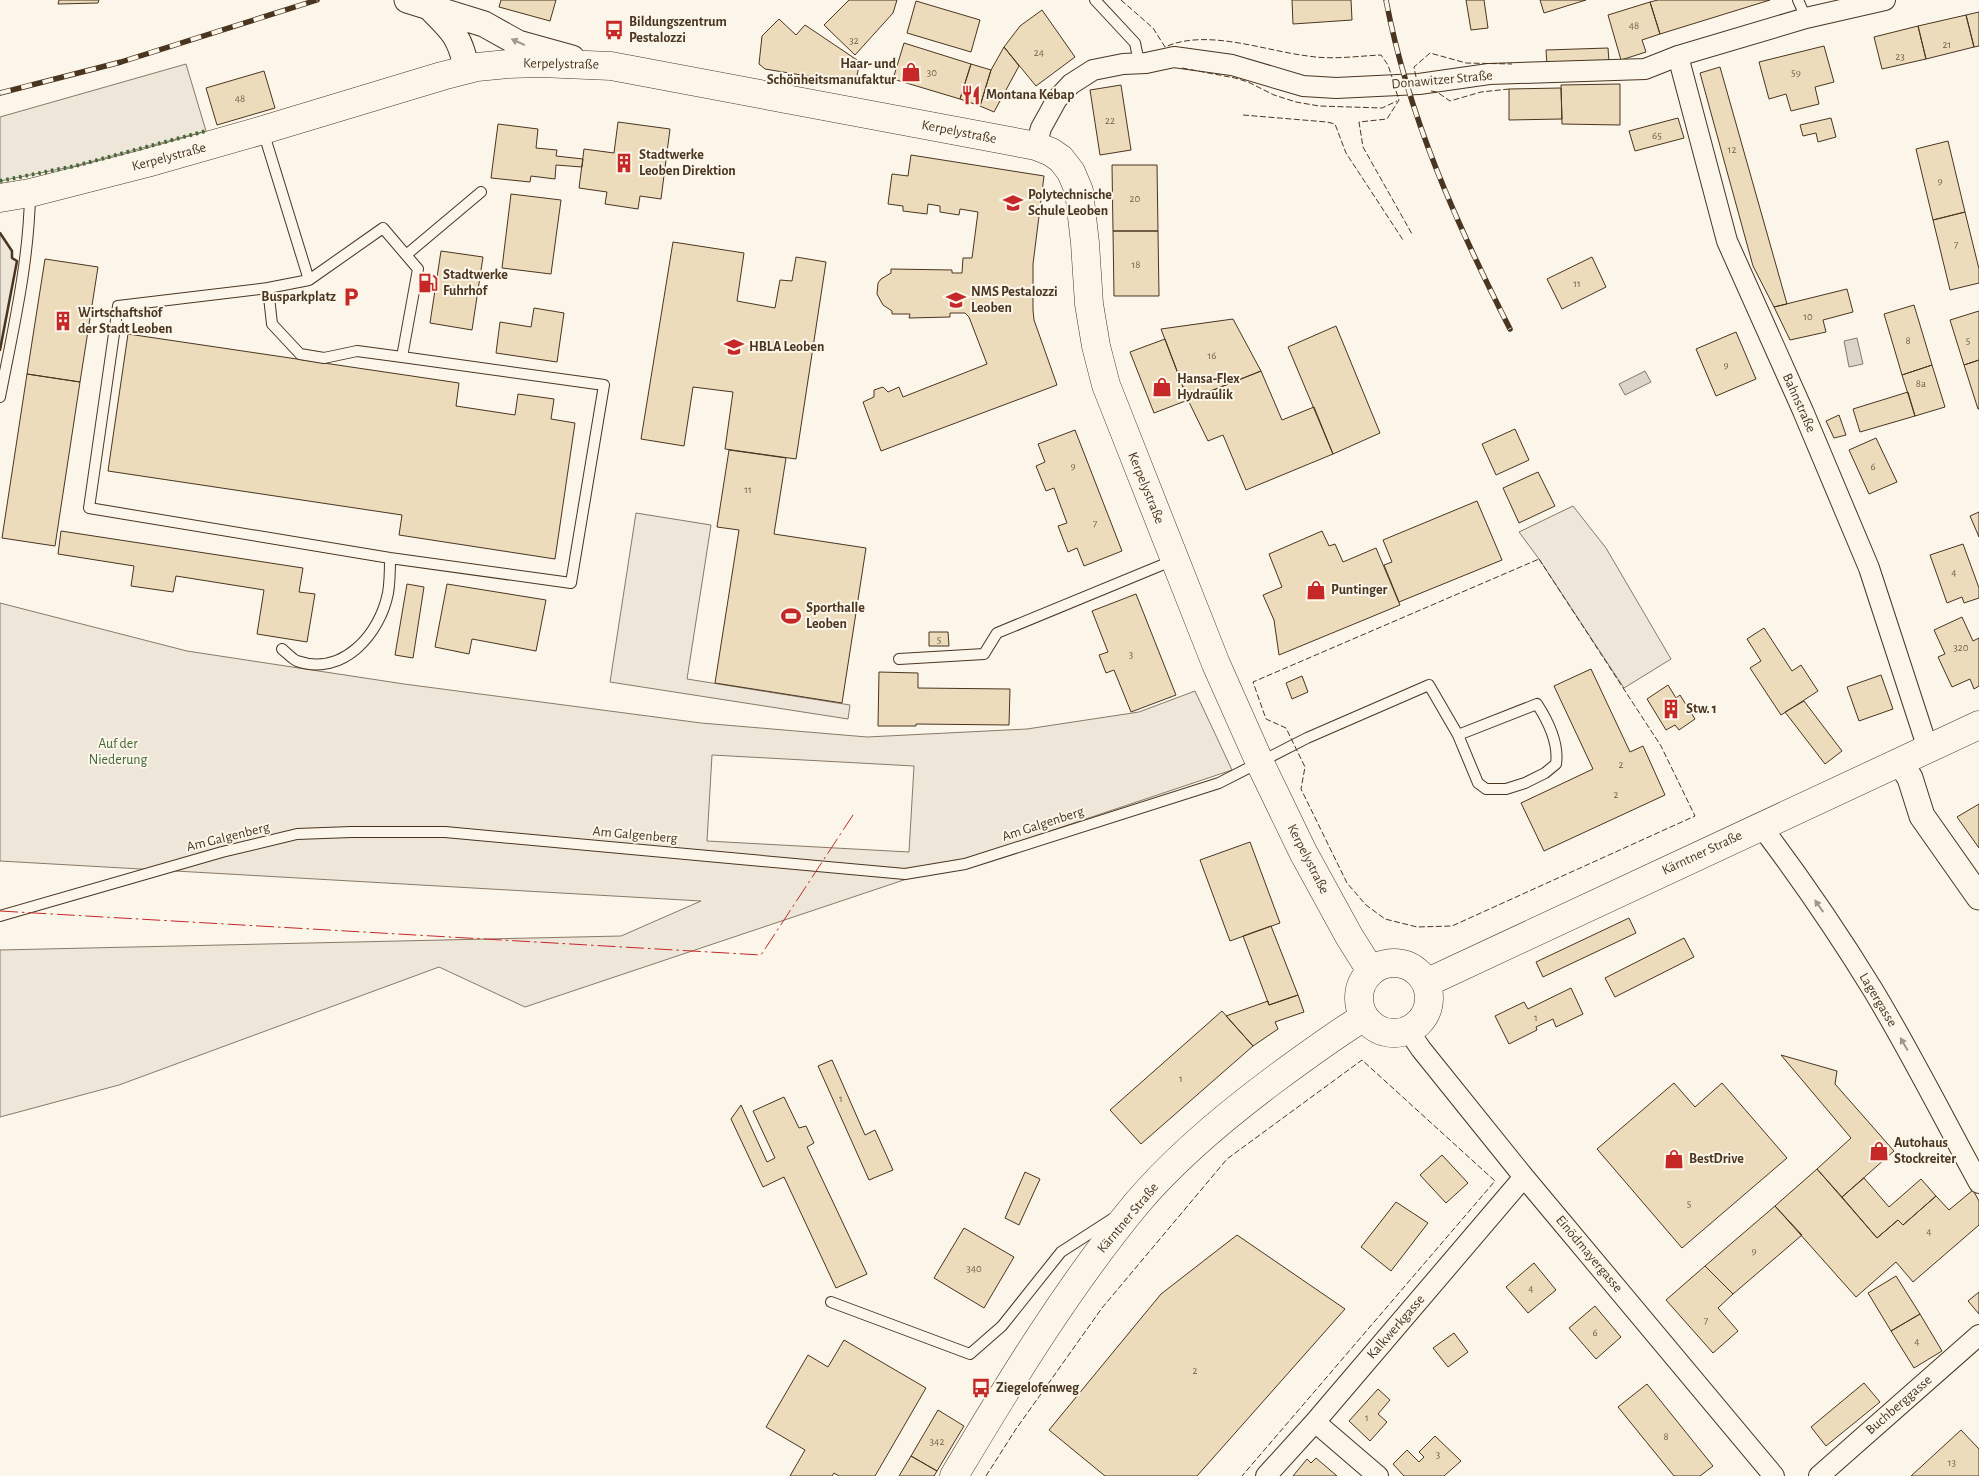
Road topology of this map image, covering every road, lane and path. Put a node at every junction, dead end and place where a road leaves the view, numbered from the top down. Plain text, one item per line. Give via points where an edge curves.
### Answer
1 (407, 0) edge
2 (1095, 0) edge
3 (1885, 0) edge
4 (431, 9) junction
5 (1802, 9) edge
6 (484, 24) junction
7 (1678, 56) junction
8 (1139, 62) junction
9 (598, 64) junction
10 (476, 68) junction
11 (263, 130) junction
12 (1036, 146) junction
13 (481, 192) dead end
14 (30, 193) junction
15 (0, 198) edge
16 (406, 255) junction
17 (309, 280) junction
18 (268, 288) junction
19 (402, 357) junction
20 (0, 397) edge
21 (390, 558) junction
22 (1175, 560) junction
23 (282, 649) dead end
24 (899, 659) dead end
25 (1979, 725) edge
26 (1458, 735) junction
27 (1928, 749) junction
28 (1900, 762) junction
29 (1260, 763) junction
30 (1762, 826) junction
31 (1979, 897) edge
32 (0, 916) edge
33 (1371, 971) junction
34 (1426, 983) junction
35 (1364, 1017) junction
36 (1408, 1030) junction
37 (1524, 1177) junction
38 (1979, 1183) edge
39 (1138, 1202) junction
40 (831, 1302) dead end
41 (1979, 1335) edge
42 (1315, 1422) junction
43 (954, 1476) edge
44 (1266, 1476) edge
45 (1378, 1476) edge
46 (1774, 1476) edge
47 (1819, 1476) edge

1 - 4 street
2 - 8 lane via 1135,43
3 - 5 street, Donawitzer Straße
4 - 6 street
4 - 10 street via 455,34 463,54
5 - 7 street, Donawitzer Straße
9 -> 6 street via 518,43
6 - 10 street via 490,51
7 - 8 street, Donawitzer Straße via 1645,70 1488,74 1419,84 1336,88 1303,86 1232,65 1174,57
7 - 27 street, Bahnstraße via 1727,241 1869,568
8 - 12 street, Donawitzer Straße via 1093,70 1071,84 1057,99 1041,128
9 - 10 main road, Kerpelystraße via 540,63
9 - 12 main road, Kerpelystraße
10 - 11 main road, Kerpelystraße
11 - 14 main road, Kerpelystraße
11 - 17 lane
12 - 22 main road, Kerpelystraße via 1061,159 1072,172 1079,191 1089,304 1106,385
13 - 16 lane
14 - 15 main road, Kerpelystraße
14 - 20 lane via 29,234
16 - 17 lane via 383,228
16 - 19 lane via 418,269
17 - 18 lane
18 - 19 lane via 272,324 300,354 324,358 358,351
18 - 21 lane via 118,306 89,508
19 - 21 lane via 604,385 571,584
21 - 23 lane via 385,605 369,637 354,652 326,664 296,660
22 - 24 lane via 997,633 984,654
22 - 29 main road, Kerpelystraße
25 - 27 main road, Kärntner Straße
26 - 26 lane via 1537,704 1558,753 1556,764 1525,783 1506,789 1486,789 1478,783
26 - 29 lane, Am Galgenberg via 1429,685 1307,738
27 - 28 main road, Kärntner Straße
28 - 30 main road, Kärntner Straße
28 - 31 street via 1910,778 1922,816
29 - 32 lane, Am Galgenberg via 1219,783 965,864 905,874 445,832 297,834 222,852
29 - 33 main road, Kerpelystraße via 1335,911
30 - 34 main road, Kärntner Straße
38 -> 30 street, Lagergasse via 1873,990
33 - 34 main road via 1382,964 1395,963 1419,972
33 - 35 main road via 1359,993
34 - 36 main road via 1427,1010 1420,1022
35 - 36 main road via 1384,1031
35 - 39 main road, Kärntner Straße via 1331,1037 1233,1111 1198,1140
36 - 37 street, Einödmayergasse
37 - 42 street, Kalkwerkgasse
37 - 46 street, Einödmayergasse
39 - 40 lane via 1061,1252 1002,1326 970,1354
39 - 43 main road, Kärntner Straße via 1078,1278
41 - 47 street, Buchberggasse
42 - 44 street, Kalkwerkgasse
42 - 45 street

